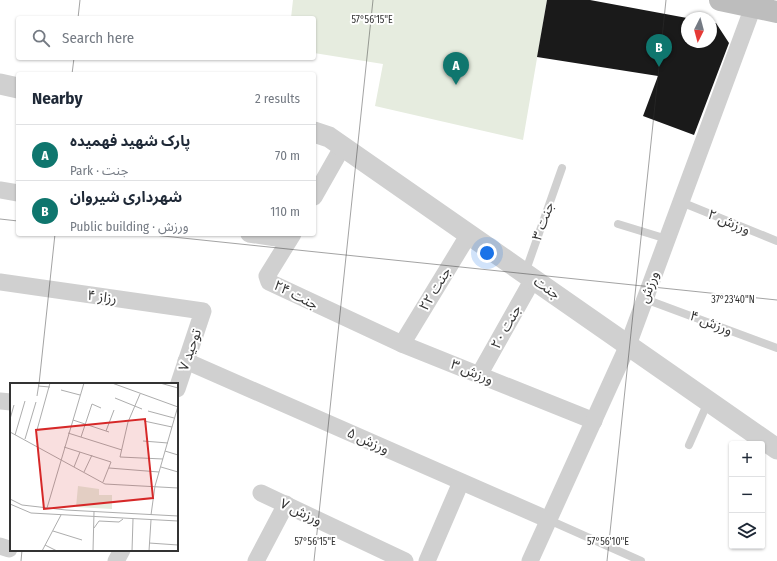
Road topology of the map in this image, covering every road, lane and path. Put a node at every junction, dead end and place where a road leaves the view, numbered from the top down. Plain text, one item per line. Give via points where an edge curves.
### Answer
1 (720, 0) edge
2 (753, 7) junction
3 (777, 12) edge
4 (0, 84) edge
5 (16, 88) edge
6 (316, 133) edge
7 (343, 146) junction
8 (562, 168) dead end
9 (0, 190) edge
10 (16, 193) edge
11 (316, 193) edge
12 (681, 202) junction
13 (618, 224) dead end
14 (469, 234) junction
15 (277, 236) edge
16 (291, 237) edge
17 (667, 238) junction
18 (777, 241) edge
19 (529, 276) junction
20 (0, 282) edge
21 (645, 299) junction
22 (203, 312) joint
23 (351, 321) joint
24 (402, 344) junction
25 (628, 345) junction
26 (777, 348) edge
27 (186, 361) junction
28 (479, 375) junction
29 (178, 386) edge
30 (0, 401) edge
31 (708, 401) junction
32 (10, 402) edge
33 (594, 421) junction
34 (689, 445) dead end
35 (770, 447) edge
36 (461, 482) junction
37 (262, 493) dead end
38 (286, 504) junction
39 (549, 520) junction
40 (121, 551) edge
41 (116, 561) edge
42 (256, 561) edge
43 (405, 561) edge
44 (427, 561) edge
45 (530, 561) edge
46 (641, 561) edge

1 - 2 main road
2 - 3 main road
2 - 12 street, ورزش
4 - 5 street
6 - 7 street, جنت via 330,137
7 - 11 street
7 - 14 street, جنت
8 - 19 lane, جنت ۳
9 - 10 street
12 - 17 street, ورزش
12 - 18 lane, ورزش ۲
13 - 17 lane
14 - 19 street, جنت
14 - 24 street, جنت ۲۲
15 - 16 street
16 - 23 street, جنت ۲۴ via 267,276 269,282
17 - 21 street, ورزش
19 - 25 street, جنت
19 - 28 street, جنت ۲۰
20 - 22 street, رزاز ۴
21 - 25 street, ورزش
21 - 26 lane, ورزش ۴
22 - 27 street, توحید ۷
23 - 24 street, ورزش ۳
24 - 28 street, ورزش ۳
25 - 31 street, جنت
25 - 33 street, ورزش
27 - 29 street, توحید ۷
27 - 36 street, ورزش ۵
28 - 33 street, ورزش ۳
30 - 32 street
31 - 34 lane
31 - 35 street, جنت
33 - 39 street, ورزش
36 - 39 street, ورزش ۵
36 - 44 street
37 - 38 street, ورزش ۷
38 - 42 street
38 - 43 street, ورزش ۷
39 - 45 street, ورزش
39 - 46 lane
40 - 41 street

